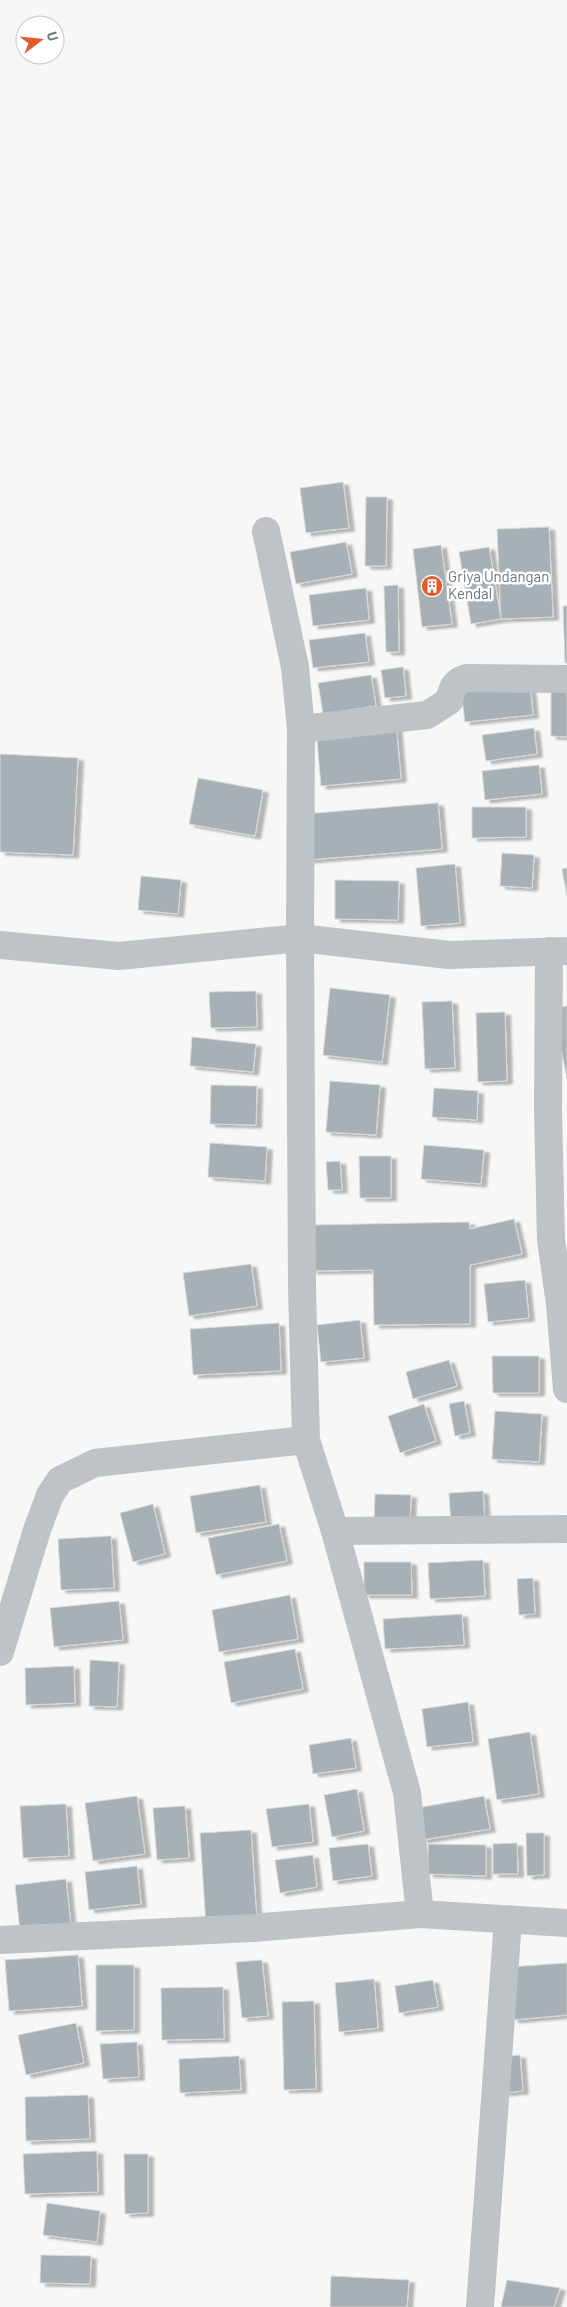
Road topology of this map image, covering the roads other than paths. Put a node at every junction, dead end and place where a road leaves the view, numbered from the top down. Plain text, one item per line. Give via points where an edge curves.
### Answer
1 (266, 531) dead end
2 (567, 679) edge
3 (300, 730) junction
4 (300, 938) junction
5 (0, 945) edge
6 (558, 951) edge
7 (567, 1389) edge
8 (306, 1440) junction
9 (567, 1529) edge
10 (335, 1531) junction
11 (0, 1652) edge
12 (420, 1914) junction
13 (508, 1920) junction
14 (567, 1923) edge
15 (0, 1940) edge
16 (480, 2307) edge

1 - 3 street via 295,667
2 - 3 street via 467,678 458,680 453,686 449,701 427,715
3 - 4 street
4 - 5 street via 119,956
4 - 6 street via 449,955
4 - 8 street
6 - 7 street via 548,1109 551,1240
8 - 10 street
8 - 11 street via 95,1462 60,1480 50,1495 37,1530
9 - 10 street
10 - 12 street via 407,1794
12 - 13 street
12 - 15 street via 253,1928
13 - 14 street
13 - 16 street

